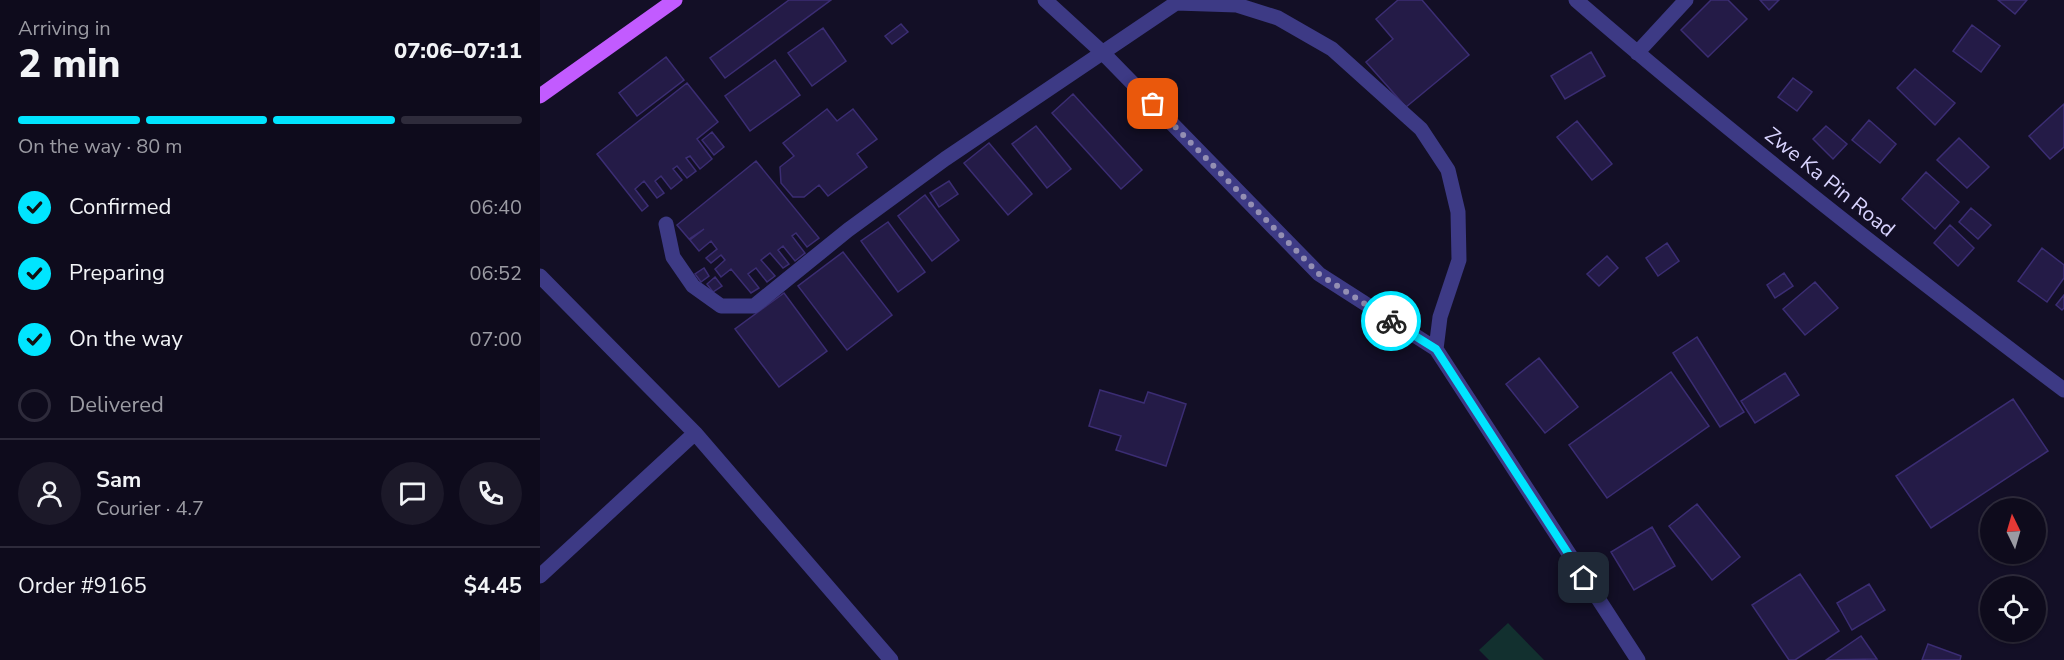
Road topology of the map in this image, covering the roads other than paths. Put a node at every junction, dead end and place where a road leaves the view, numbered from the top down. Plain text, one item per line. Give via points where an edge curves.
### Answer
1 (675, 0) edge
2 (1576, 0) edge
3 (1686, 0) edge
4 (1054, 4) edge
5 (1103, 53) junction
6 (1637, 53) junction
7 (540, 96) edge
8 (666, 224) dead end
9 (540, 276) edge
10 (1436, 349) junction
11 (2064, 390) edge
12 (695, 433) junction
13 (540, 576) edge
14 (891, 660) edge
15 (1638, 660) edge

1 - 7 main road
2 - 6 street, Zwe Ka Pin Road
3 - 6 street
4 - 5 street
5 - 8 street via 945,159 754,306 721,306 693,286 672,257
5 - 10 street via 1319,274
5 - 10 street via 1176,3 1237,5 1278,18 1332,49 1421,129 1448,170 1458,212 1459,260 1440,317
6 - 11 street, Zwe Ka Pin Road via 1929,288
9 - 12 street
10 - 15 street
12 - 13 street
12 - 14 street

